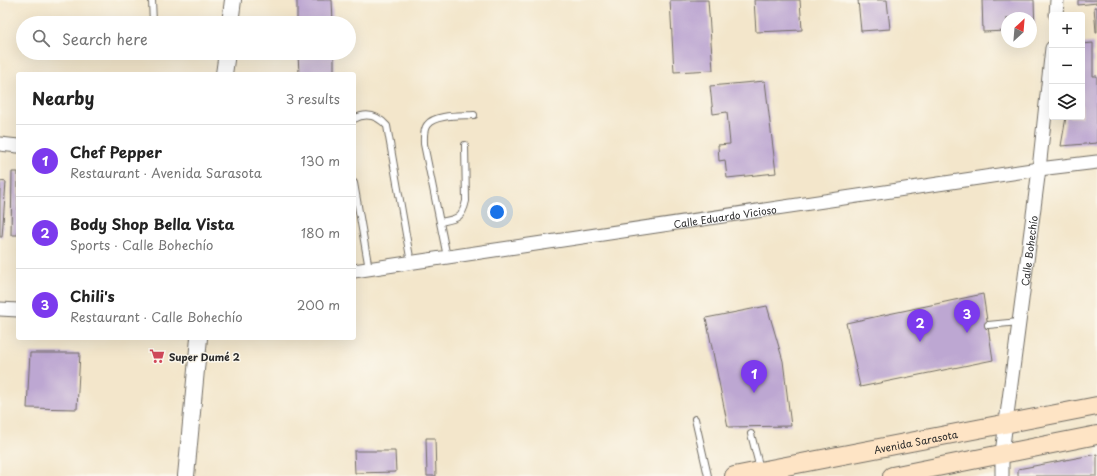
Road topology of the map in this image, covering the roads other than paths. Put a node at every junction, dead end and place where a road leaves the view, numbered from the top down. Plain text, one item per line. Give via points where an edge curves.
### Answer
1 (152, 0) edge
2 (233, 0) edge
3 (1057, 0) edge
4 (1056, 12) edge
5 (152, 16) edge
6 (231, 16) edge
7 (226, 60) edge
8 (224, 72) edge
9 (1049, 74) edge
10 (474, 116) dead end
11 (356, 118) edge
12 (0, 144) edge
13 (465, 145) dead end
14 (16, 146) edge
15 (1097, 162) edge
16 (1038, 169) junction
17 (356, 194) edge
18 (440, 222) junction
19 (447, 257) junction
20 (411, 263) junction
21 (369, 269) junction
22 (356, 271) edge
23 (0, 309) edge
24 (16, 310) edge
25 (1019, 322) junction
26 (988, 325) dead end
27 (199, 340) edge
28 (1097, 406) edge
29 (695, 419) dead end
30 (1006, 424) junction
31 (751, 434) dead end
32 (1097, 435) edge
33 (1002, 453) junction
34 (761, 471) junction
35 (186, 476) edge
36 (708, 476) edge
37 (734, 476) edge
38 (892, 476) edge
39 (1002, 476) edge

1 - 5 lane
2 - 6 street
3 - 4 street
7 - 8 street
9 - 16 street, Calle Bohechío
10 - 18 lane via 438,118 427,125 424,131 424,144
11 - 20 lane via 376,116 387,126
12 - 14 street
13 - 18 lane via 465,208 456,219
15 - 16 street, Calle Eduardo Vicioso
16 - 19 street, Calle Eduardo Vicioso
16 - 25 street, Calle Bohechío
17 - 21 lane
18 - 19 lane
19 - 20 street, Calle Eduardo Vicioso
20 - 21 street, Calle Eduardo Vicioso
21 - 22 street, Calle Eduardo Vicioso
23 - 24 street
25 - 26 lane
25 - 30 street, Calle Bohechío
27 - 35 street
28 - 30 main road, Avenida Sarasota
29 - 36 lane
30 - 33 street, Calle Bohechío
30 - 34 main road, Avenida Sarasota
31 - 34 lane
32 - 33 main road
33 - 38 main road
33 - 39 street, Calle Bohechío
34 - 37 main road, Avenida Sarasota

